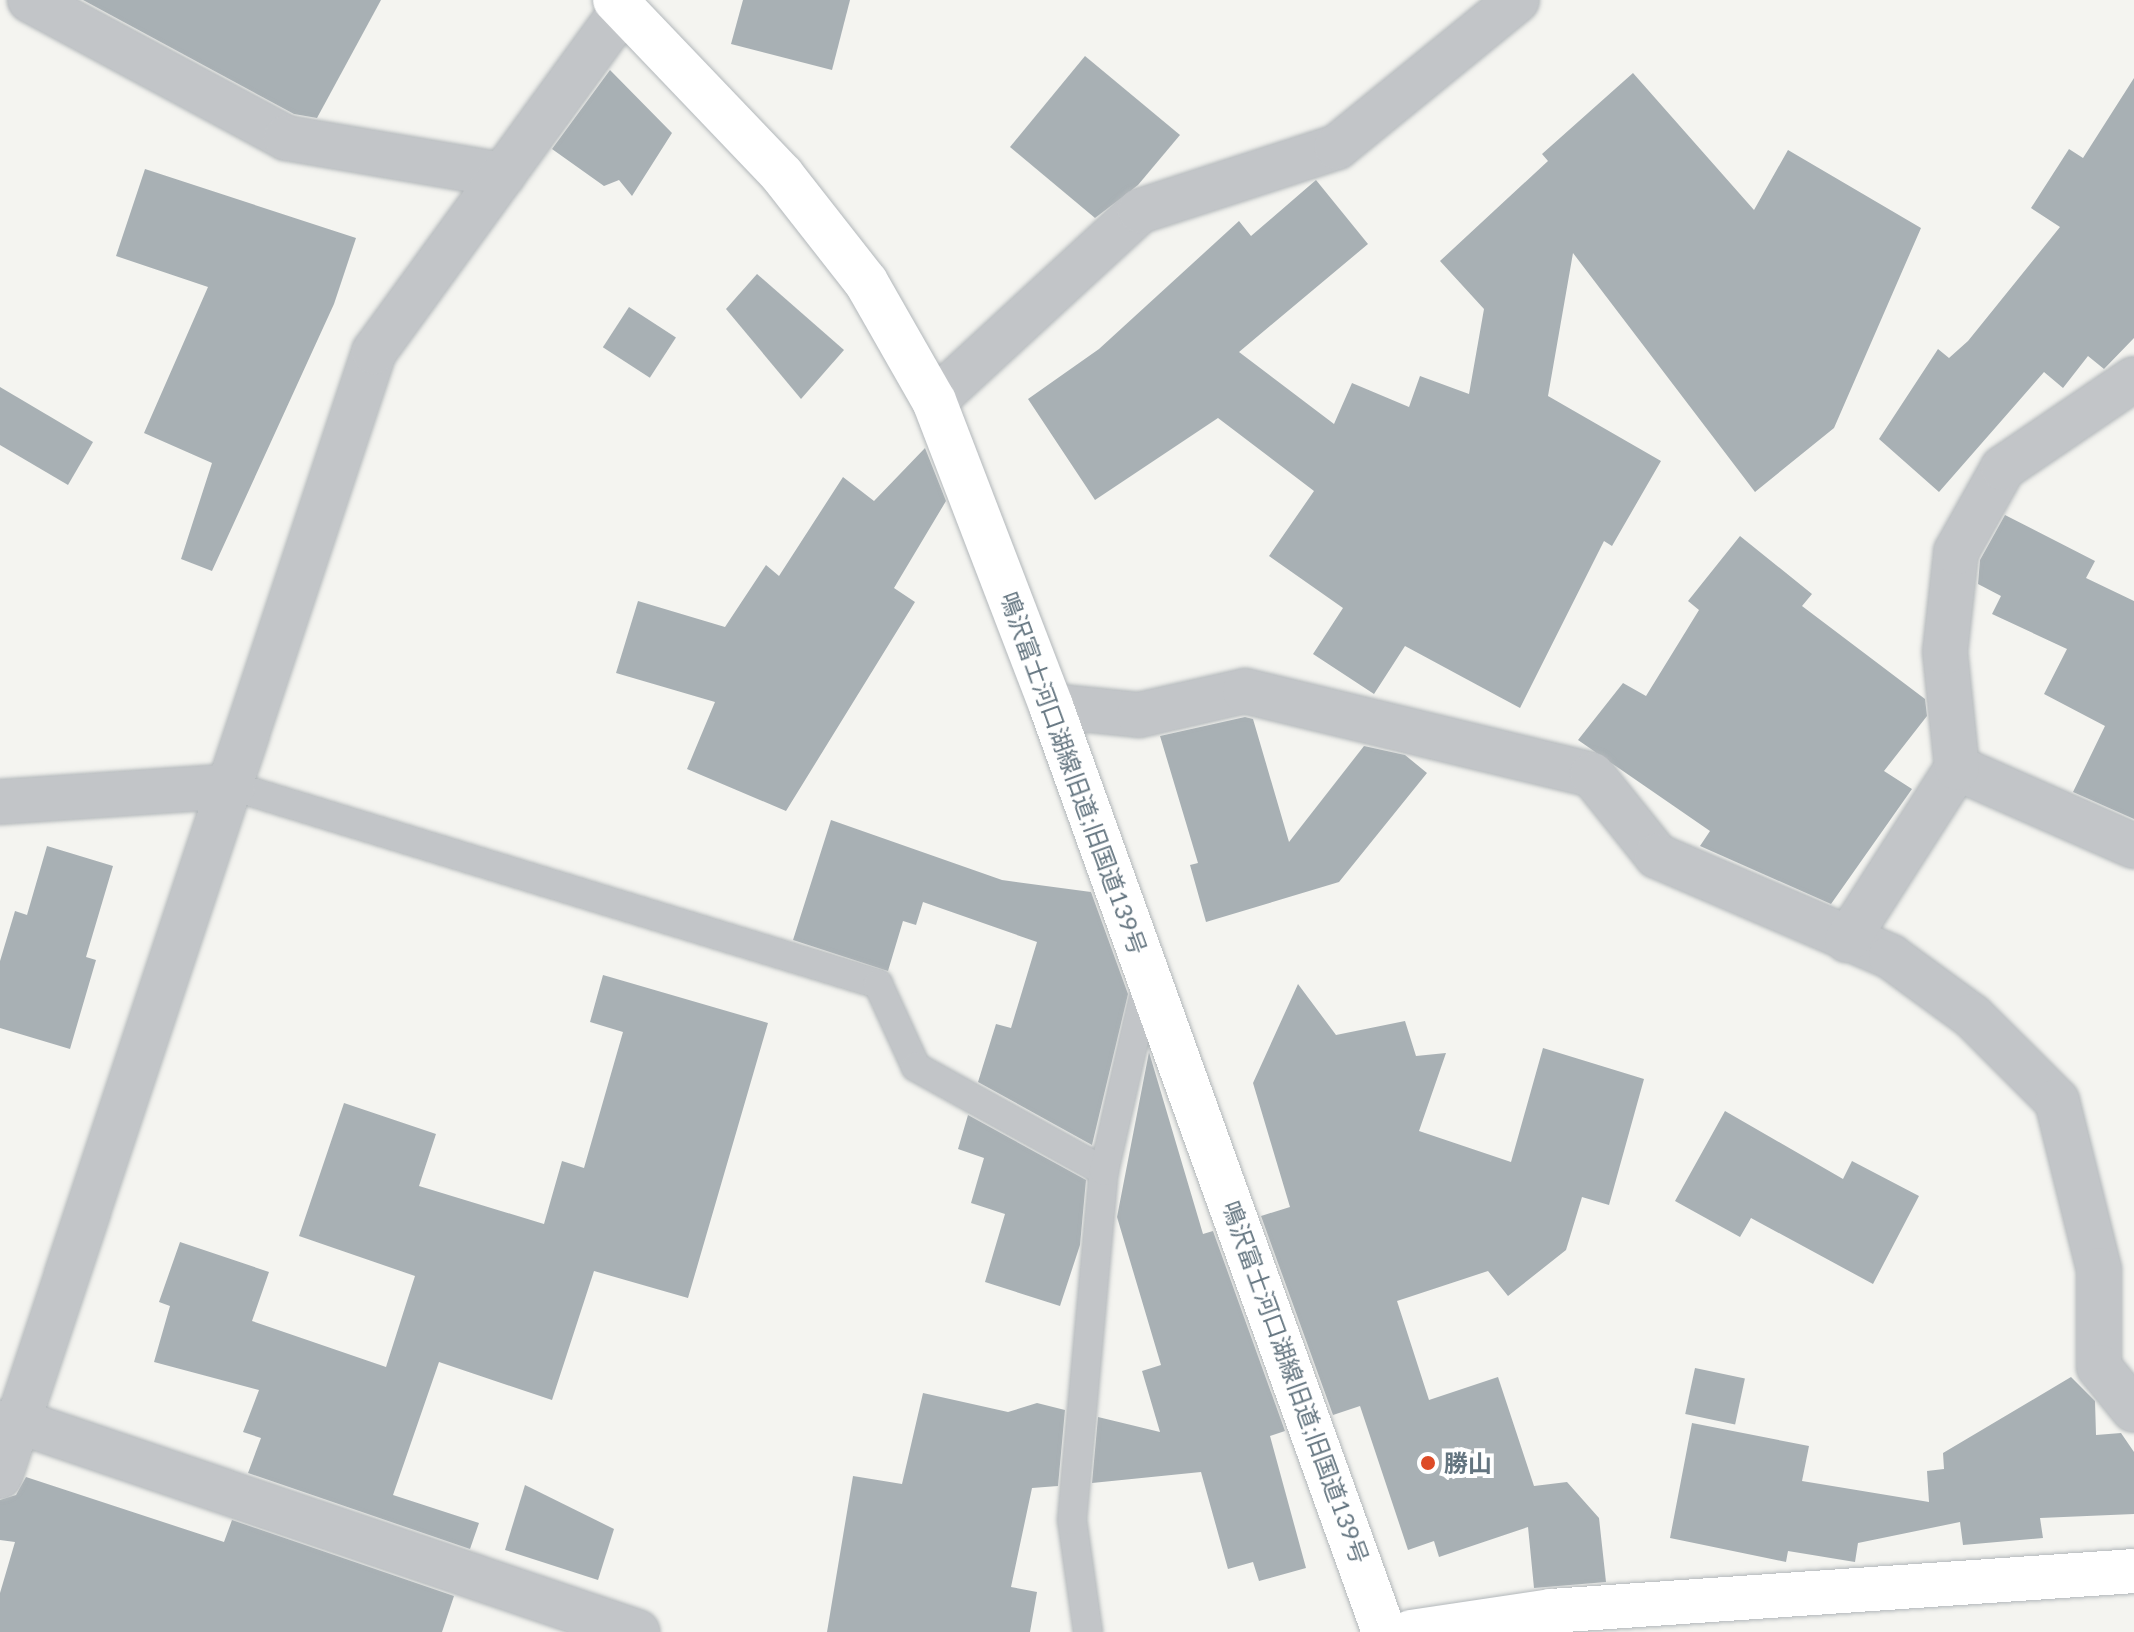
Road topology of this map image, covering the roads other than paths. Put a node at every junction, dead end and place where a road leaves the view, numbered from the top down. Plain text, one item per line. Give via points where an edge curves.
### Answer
1 (30, 0) edge
2 (1517, 0) edge
3 (622, 3) edge
4 (503, 175) junction
5 (2134, 379) edge
6 (934, 401) junction
7 (1051, 706) junction
8 (1957, 768) junction
9 (232, 786) junction
10 (0, 802) edge
11 (2134, 846) edge
12 (1847, 940) junction
13 (1154, 993) junction
14 (1104, 1171) junction
15 (2134, 1410) edge
16 (12, 1423) edge
17 (0, 1476) edge
18 (2134, 1571) edge
19 (637, 1632) edge
20 (1088, 1632) edge
21 (1384, 1632) edge
22 (1411, 1632) edge

1 - 4 street via 286,138
2 - 6 street via 1337,147 1140,211
3 - 4 street
3 - 6 street, 鳴沢富士河口湖線旧道;旧国道139号 via 791,186 866,282
4 - 9 street via 374,352
5 - 8 street via 2003,468 1956,552 1945,652
6 - 7 street, 鳴沢富士河口湖線旧道;旧国道139号
7 - 12 street via 1139,715 1245,691 1592,775 1657,856
7 - 13 street, 鳴沢富士河口湖線旧道;旧国道139号
8 - 11 street
8 - 12 street
9 - 10 street
9 - 14 lane via 878,984 916,1067
9 - 16 street
12 - 15 street via 1891,957 1972,1016 2057,1101 2099,1270 2099,1367
13 - 14 lane via 1143,1001
13 - 21 street, 鳴沢富士河口湖線旧道;旧国道139号
14 - 20 lane via 1072,1520
16 - 17 street
16 - 19 street
18 - 22 street via 1551,1611

